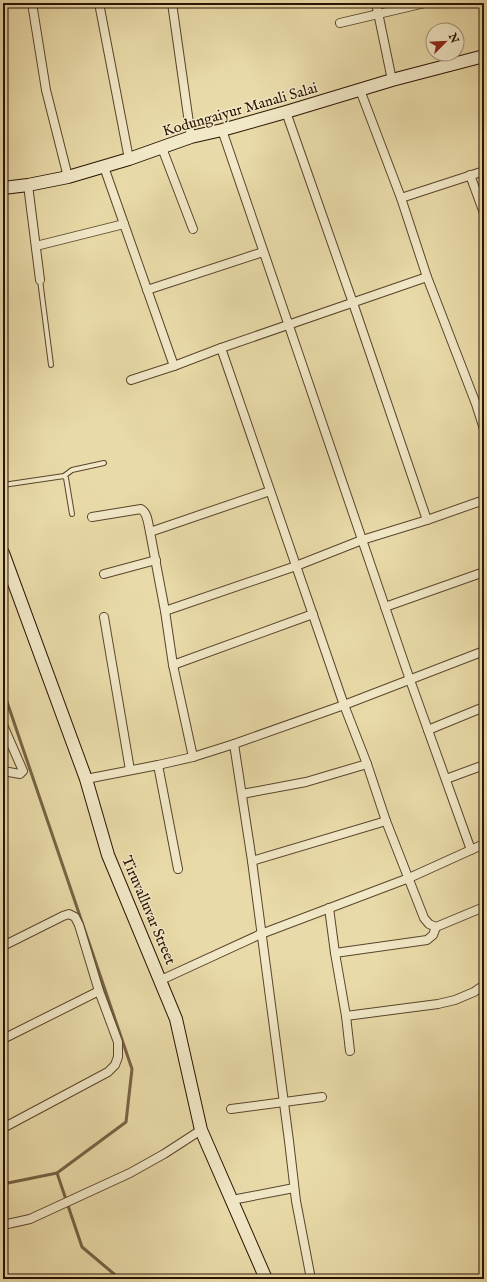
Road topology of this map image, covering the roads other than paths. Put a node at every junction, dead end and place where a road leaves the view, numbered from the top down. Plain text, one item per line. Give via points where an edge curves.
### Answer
1 (32, 3) edge
2 (99, 3) edge
3 (172, 3) edge
4 (376, 3) edge
5 (425, 3) edge
6 (378, 14) junction
7 (340, 23) dead end
8 (484, 56) edge
9 (392, 80) junction
10 (360, 90) junction
11 (286, 112) junction
12 (222, 130) junction
13 (191, 137) junction
14 (162, 148) junction
15 (129, 159) junction
16 (104, 167) junction
17 (484, 171) edge
18 (470, 176) junction
19 (68, 177) junction
20 (28, 185) junction
21 (3, 188) edge
22 (401, 198) junction
23 (484, 213) edge
24 (124, 224) junction
25 (193, 229) dead end
26 (36, 246) junction
27 (263, 252) junction
28 (427, 277) junction
29 (40, 280) joint
30 (147, 290) junction
31 (354, 303) junction
32 (288, 326) junction
33 (220, 348) junction
34 (51, 365) dead end
35 (174, 366) junction
36 (131, 380) dead end
37 (484, 400) edge
38 (476, 404) junction
39 (484, 429) edge
40 (104, 463) dead end
41 (64, 476) junction
42 (3, 485) edge
43 (270, 491) junction
44 (484, 500) edge
45 (72, 514) dead end
46 (92, 517) dead end
47 (427, 520) junction
48 (150, 532) junction
49 (362, 540) junction
50 (3, 553) edge
51 (156, 560) junction
52 (296, 566) junction
53 (484, 572) edge
54 (104, 574) dead end
55 (385, 607) junction
56 (165, 611) junction
57 (313, 614) junction
58 (104, 617) dead end
59 (484, 651) edge
60 (173, 664) junction
61 (410, 680) junction
62 (344, 705) junction
63 (484, 707) edge
64 (3, 725) edge
65 (428, 730) junction
66 (234, 744) junction
67 (193, 757) junction
68 (367, 764) junction
69 (484, 765) edge
70 (158, 766) junction
71 (130, 770) junction
72 (3, 771) edge
73 (86, 779) junction
74 (446, 779) junction
75 (242, 794) junction
76 (386, 821) junction
77 (484, 844) edge
78 (471, 850) junction
79 (252, 861) junction
80 (178, 869) dead end
81 (409, 878) junction
82 (484, 907) edge
83 (329, 908) junction
84 (436, 927) junction
85 (261, 934) junction
86 (3, 946) edge
87 (335, 953) junction
88 (161, 980) junction
89 (484, 985) edge
90 (99, 991) junction
91 (346, 1016) junction
92 (3, 1039) edge
93 (350, 1051) dead end
94 (322, 1097) dead end
95 (284, 1102) junction
96 (232, 1109) dead end
97 (3, 1128) edge
98 (201, 1130) junction
99 (294, 1188) junction
100 (232, 1200) junction
101 (3, 1225) edge
102 (266, 1279) edge
103 (310, 1279) edge

1 - 19 street via 46,90
2 - 15 street
3 - 13 street
4 - 6 street
5 - 6 street
6 - 7 street
6 - 9 street
8 - 9 street, Kodungaiyur Manali Salai
9 - 10 street, Kodungaiyur Manali Salai
10 - 11 street, Kodungaiyur Manali Salai
10 - 22 street
11 - 12 street, Kodungaiyur Manali Salai
11 - 31 street
12 - 13 street, Kodungaiyur Manali Salai
12 - 27 street
13 - 14 street, Kodungaiyur Manali Salai
14 - 15 street, Kodungaiyur Manali Salai
14 - 25 street
15 - 16 street, Kodungaiyur Manali Salai
16 - 19 street, Kodungaiyur Manali Salai
16 - 24 street
17 - 18 street
18 - 22 street
18 - 23 street
19 - 20 street, Kodungaiyur Manali Salai
20 - 21 street, Kodungaiyur Manali Salai
20 - 26 street
22 - 28 street
24 - 26 street
24 - 30 street
26 - 29 street
27 - 30 street
27 - 32 street
28 - 31 street
28 - 38 street
29 - 34 lane
30 - 35 street
31 - 32 street
31 - 47 street
32 - 33 street
32 - 49 street
33 - 35 street
33 - 43 street
35 - 36 street
37 - 38 street
38 - 39 street
40 - 41 lane via 72,470
41 - 42 lane
41 - 45 lane
43 - 48 street
43 - 52 street
44 - 47 street
46 - 48 street via 141,509 146,515
47 - 49 street
48 - 51 street
49 - 52 street
49 - 55 street
50 - 73 street, Tiruvalluvar Street
51 - 54 street
51 - 56 street
52 - 56 street
52 - 57 street
53 - 55 street
55 - 61 street
56 - 60 street
57 - 60 street
57 - 62 street
58 - 71 street
59 - 61 street
60 - 67 street
61 - 62 street
61 - 65 street
62 - 66 street
62 - 68 street
63 - 65 street
64 - 72 street via 23,771 20,774
65 - 74 street
66 - 67 street
66 - 75 street
67 - 70 street
68 - 75 street via 306,782
68 - 76 street
69 - 74 street
70 - 71 street
70 - 80 street
71 - 73 street
73 - 88 street, Tiruvalluvar Street via 108,855
74 - 78 street
75 - 79 street
76 - 79 street
76 - 81 street
77 - 78 street
78 - 81 street
79 - 85 street
81 - 83 street
81 - 84 street via 424,918
82 - 84 street
83 - 85 street
83 - 87 street
84 - 87 street via 433,935 427,940
85 - 88 street
85 - 95 street
86 - 90 street via 69,914 75,917
87 - 91 street
88 - 98 street, Tiruvalluvar Street via 176,1019
89 - 91 street via 456,1000
90 - 92 street
90 - 97 street via 118,1042 115,1065 108,1072
91 - 93 street
94 - 95 street
95 - 96 street
95 - 99 street
98 - 100 street, Tiruvalluvar Street
98 - 101 street via 130,1173 30,1219
99 - 100 street
99 - 103 street
100 - 102 street, Tiruvalluvar Street

